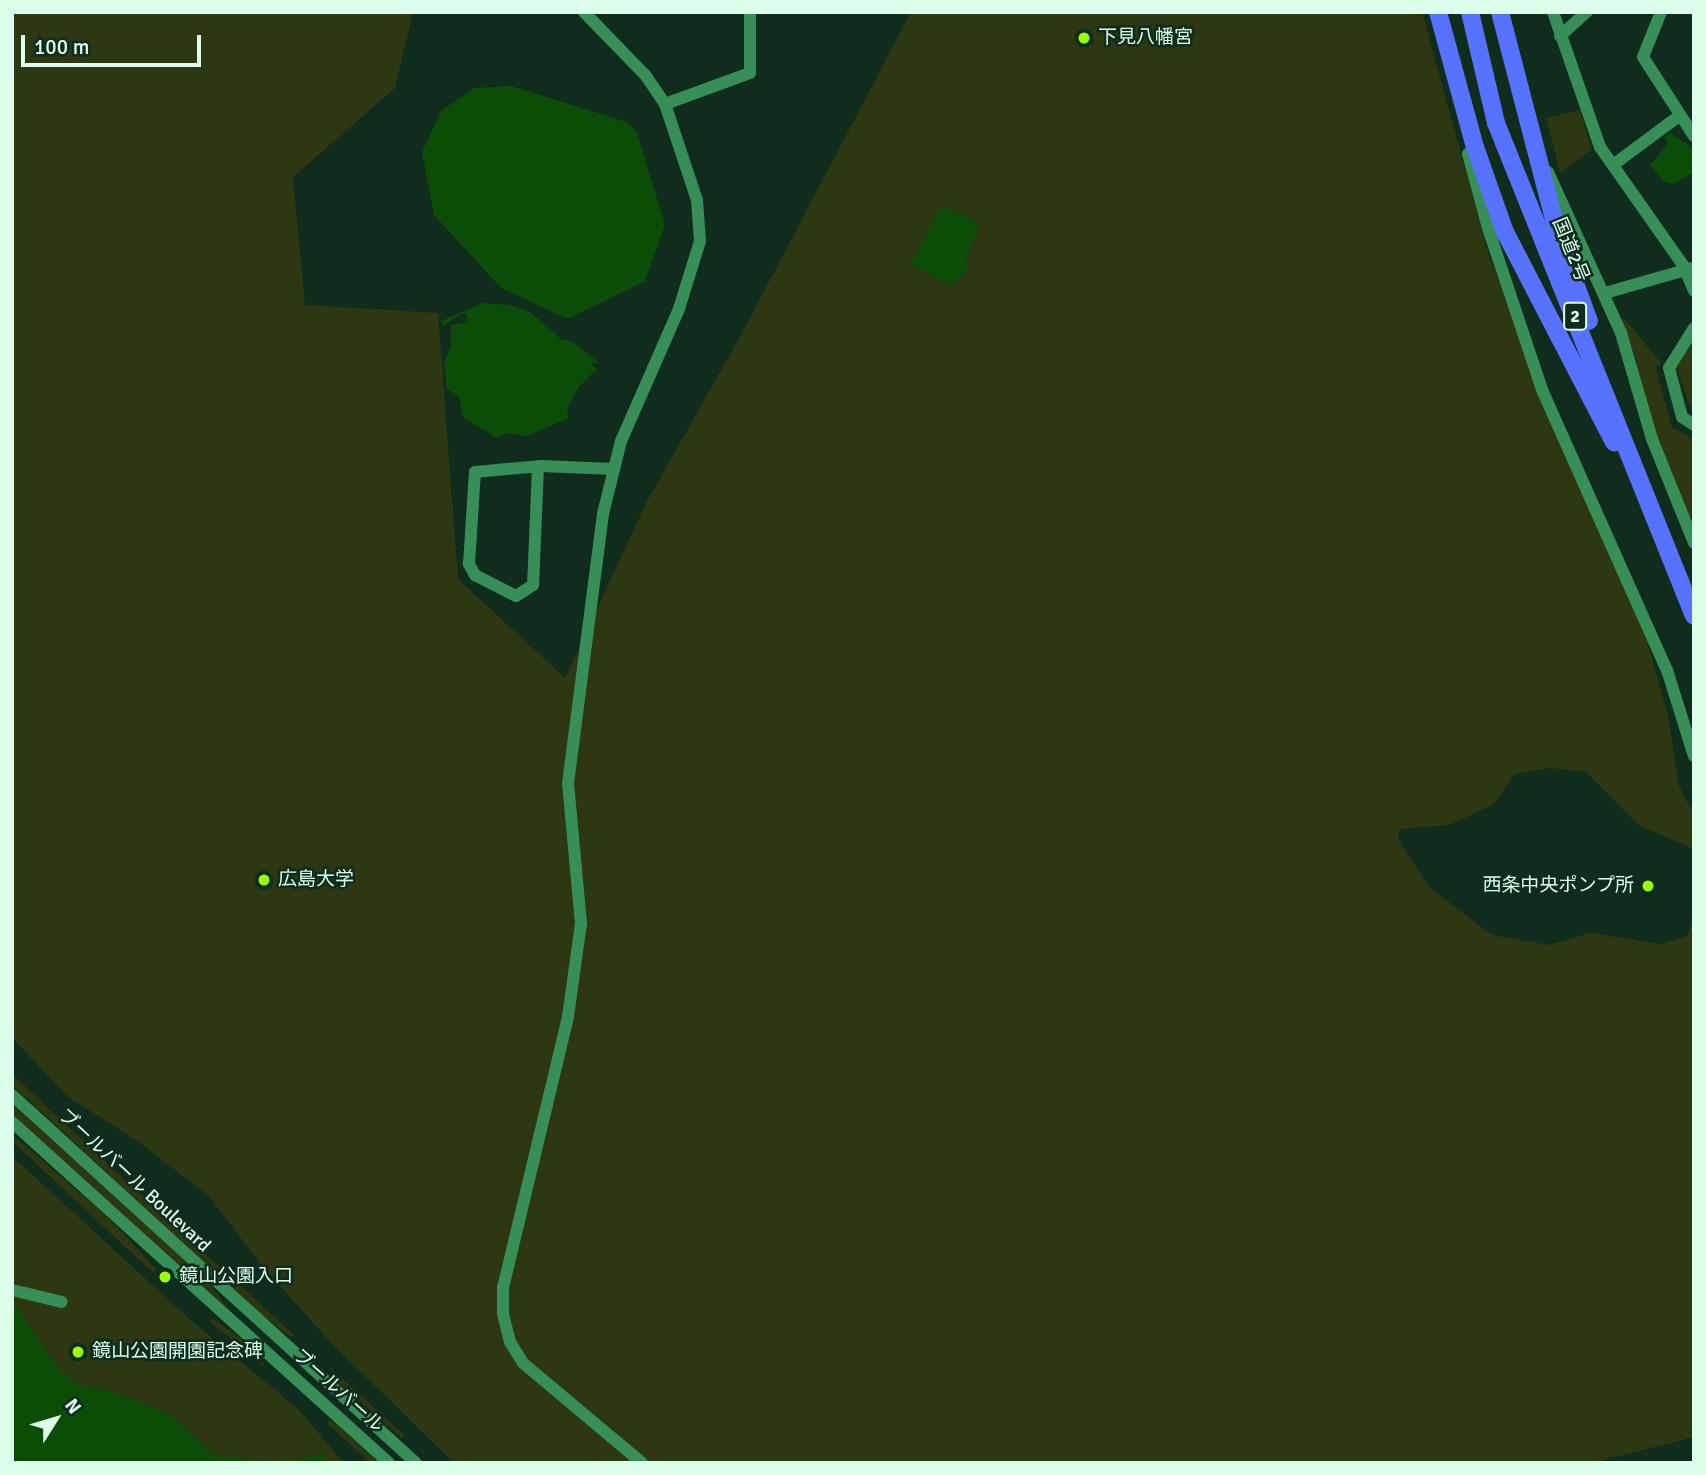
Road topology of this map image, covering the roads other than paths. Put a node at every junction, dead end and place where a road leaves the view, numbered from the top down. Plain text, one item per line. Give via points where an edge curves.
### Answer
1 (584, 12) edge
2 (750, 12) edge
3 (1438, 12) edge
4 (1470, 12) edge
5 (1500, 12) edge
6 (1553, 12) edge
7 (1587, 12) edge
8 (1661, 12) edge
9 (1560, 36) junction
10 (1518, 90) junction
11 (665, 104) junction
12 (1679, 116) junction
13 (1694, 136) edge
14 (1475, 147) junction
15 (1613, 165) junction
16 (1690, 269) edge
17 (1694, 291) edge
18 (1605, 293) junction
19 (1694, 328) edge
20 (1694, 425) edge
21 (538, 467) junction
22 (614, 469) junction
23 (1663, 536) junction
24 (1694, 543) edge
25 (1694, 616) edge
26 (1694, 756) edge
27 (12, 1095) edge
28 (12, 1122) edge
29 (12, 1290) edge
30 (62, 1302) dead end
31 (389, 1463) edge
32 (416, 1463) edge
33 (642, 1463) edge

1 - 11 street via 646,76
2 - 11 street via 750,73
3 - 14 highway
4 - 23 highway, 国道2号 / 2 via 1496,123
5 - 10 highway
6 - 9 street
7 - 9 street
8 - 12 street via 1643,57
9 - 15 street via 1600,147
10 - 18 street via 1541,157
10 - 23 highway via 1560,243
11 - 22 street via 697,200 700,241 679,309 621,441
12 - 13 street
12 - 15 street
14 - 23 highway via 1505,232 1541,307
14 - 26 street via 1468,154 1543,392 1667,670
15 - 16 street
16 - 17 street
16 - 18 street
18 - 24 street via 1621,332 1651,439
19 - 20 street via 1669,368 1682,417
21 - 21 street via 475,472 469,564 475,575 516,596 533,585
21 - 22 street
22 - 33 street via 603,514 571,738 568,783 581,923 568,1017 503,1287 503,1314 510,1342 523,1363
23 - 25 highway, 国道2号 / 2
27 - 32 street, ブールバール Boulevard
28 - 31 street, ブールバール
29 - 30 street

